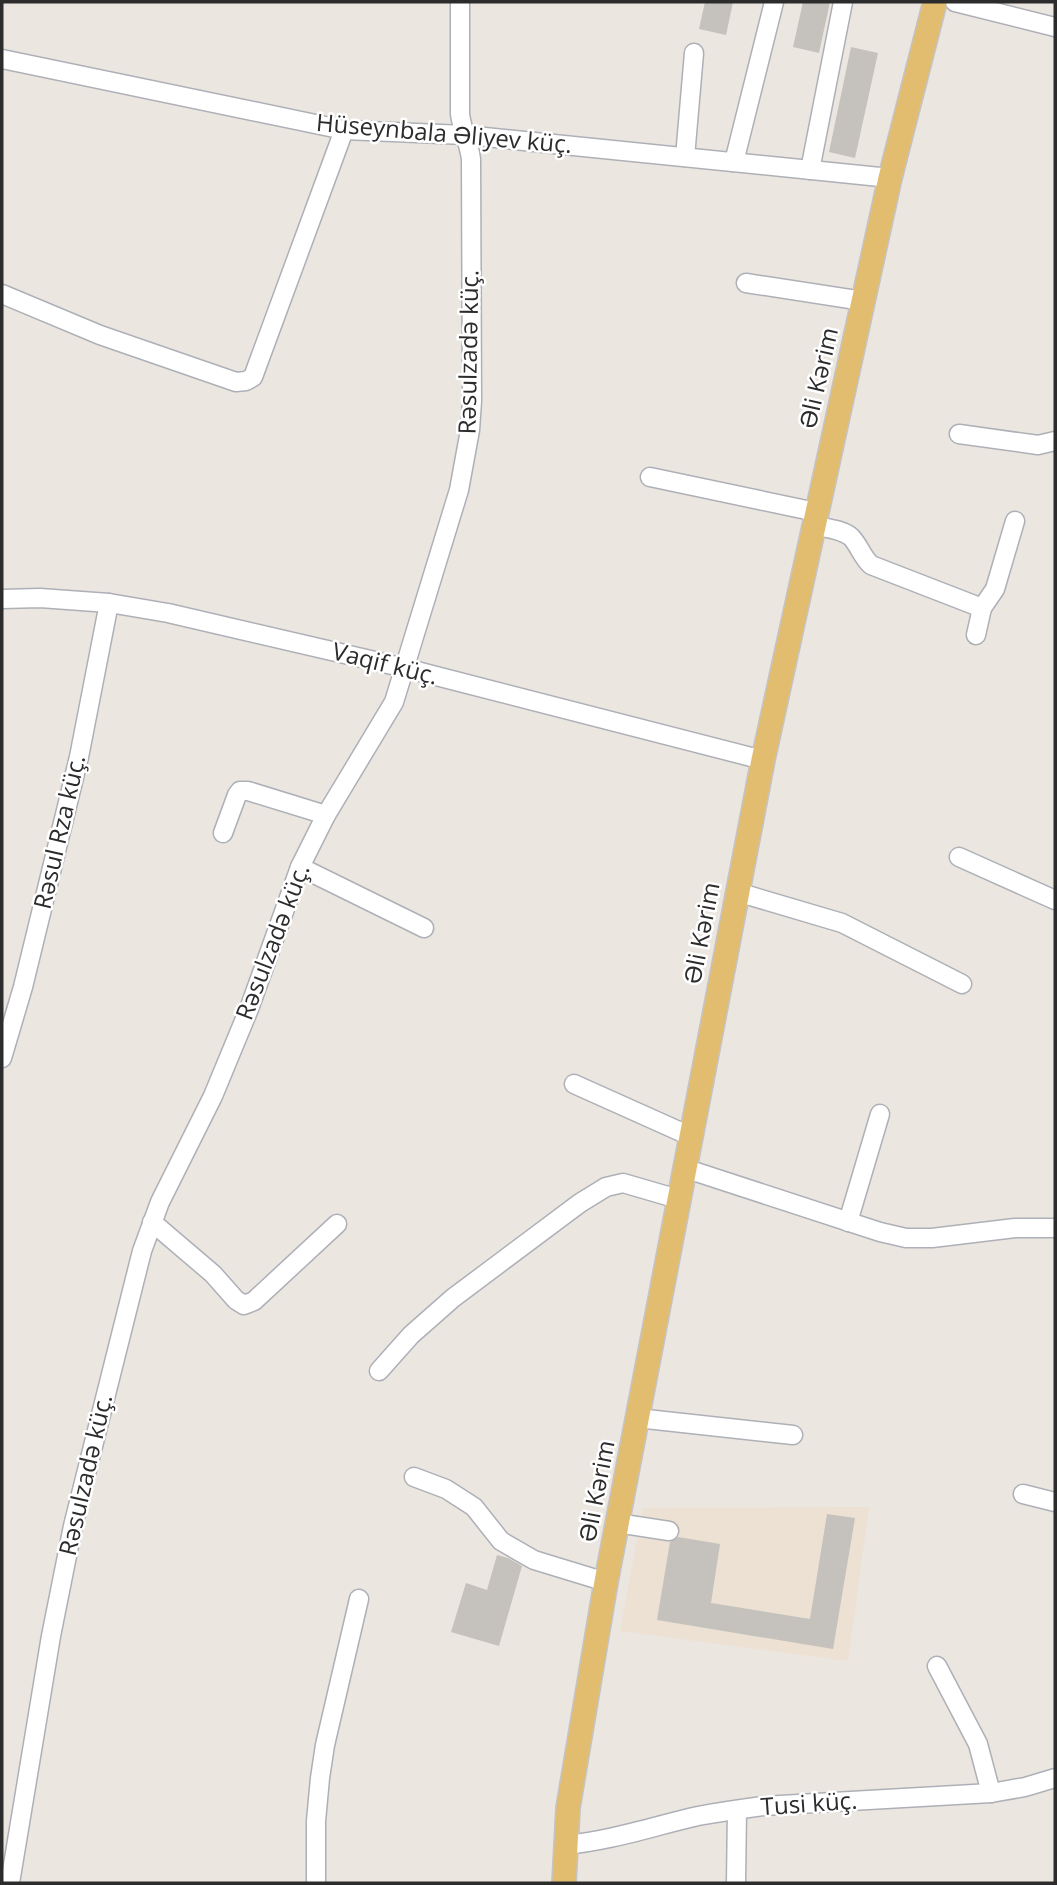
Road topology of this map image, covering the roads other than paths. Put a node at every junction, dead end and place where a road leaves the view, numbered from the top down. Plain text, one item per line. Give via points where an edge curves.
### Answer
1 (460, 2) edge
2 (774, 2) edge
3 (843, 2) edge
4 (935, 2) edge
5 (954, 2) edge
6 (1055, 27) edge
7 (694, 53) dead end
8 (2, 59) edge
9 (344, 130) junction
10 (465, 135) junction
11 (685, 157) junction
12 (734, 162) junction
13 (810, 170) junction
14 (890, 178) junction
15 (746, 283) dead end
16 (2, 293) edge
17 (863, 301) junction
18 (959, 435) dead end
19 (1055, 441) edge
20 (650, 477) dead end
21 (814, 518) junction
22 (1015, 521) dead end
23 (2, 599) edge
24 (109, 603) junction
25 (982, 608) junction
26 (976, 635) dead end
27 (405, 668) junction
28 (763, 760) junction
29 (326, 815) junction
30 (223, 833) dead end
31 (959, 858) dead end
32 (300, 867) junction
33 (737, 891) junction
34 (1055, 900) edge
35 (424, 928) dead end
36 (962, 984) dead end
37 (3, 1048) edge
38 (574, 1084) dead end
39 (880, 1114) dead end
40 (690, 1136) junction
41 (684, 1168) junction
42 (678, 1199) junction
43 (152, 1222) junction
44 (848, 1222) junction
45 (337, 1224) dead end
46 (1055, 1228) edge
47 (379, 1371) dead end
48 (637, 1418) junction
49 (793, 1435) dead end
50 (414, 1477) dead end
51 (1023, 1494) dead end
52 (1055, 1502) edge
53 (617, 1523) junction
54 (669, 1531) dead end
55 (606, 1582) junction
56 (359, 1599) dead end
57 (937, 1666) dead end
58 (1055, 1778) edge
59 (991, 1793) junction
60 (737, 1810) junction
61 (565, 1844) junction
62 (10, 1883) edge
63 (316, 1883) edge
64 (564, 1883) edge
65 (736, 1883) edge

1 - 10 street, Rəsulzadə küç. via 460,114
2 - 12 street
3 - 13 street
4 - 14 main road, Əli Kərim
5 - 6 street
7 - 11 street
8 - 9 street, Hüseynbala Əliyev küç.
9 - 10 street, Hüseynbala Əliyev küç.
9 - 16 street via 253,376 246,381 236,382 100,335
10 - 11 street, Hüseynbala Əliyev küç.
10 - 27 street, Rəsulzadə küç. via 471,159 470,430 459,491
11 - 12 street, Hüseynbala Əliyev küç.
12 - 13 street, Hüseynbala Əliyev küç.
13 - 14 street, Hüseynbala Əliyev küç.
14 - 17 main road, Əli Kərim
15 - 17 street
17 - 21 main road, Əli Kərim
18 - 19 street via 1038,445
20 - 21 street
21 - 25 street via 851,537 871,565
21 - 28 main road, Əli Kərim
22 - 25 street via 995,589
23 - 24 street, Vaqif küç.
24 - 27 street, Vaqif küç.
24 - 37 street, Rəsul Rza küç. via 79,757 23,987
25 - 26 street
27 - 28 street, Vaqif küç.
27 - 29 street, Rəsulzadə küç. via 394,702
28 - 33 main road, Əli Kərim
29 - 30 street via 240,791
29 - 32 street, Rəsulzadə küç.
31 - 34 street
32 - 35 street
32 - 43 street, Rəsulzadə küç. via 249,1009
33 - 36 street via 842,923
33 - 40 main road, Əli Kərim
38 - 40 street
39 - 44 street
40 - 41 main road, Əli Kərim
41 - 42 main road, Əli Kərim
41 - 44 street
42 - 47 street via 623,1183 606,1187 453,1298
42 - 48 main road, Əli Kərim
43 - 45 street via 244,1305 254,1301
43 - 62 street, Rəsulzadə küç. via 73,1526
44 - 46 street via 906,1238
48 - 49 street
48 - 53 main road, Əli Kərim
50 - 55 street via 446,1489 474,1507 501,1541 534,1560
51 - 52 street
53 - 54 street
53 - 55 main road, Əli Kərim
55 - 61 main road, Əli Kərim
56 - 63 street via 325,1745 316,1821
57 - 59 street via 978,1744
58 - 59 street, Tusi küç.
59 - 60 street, Tusi küç.
60 - 61 street, Tusi küç. via 609,1839
60 - 65 street
61 - 64 main road, Əli Kərim

